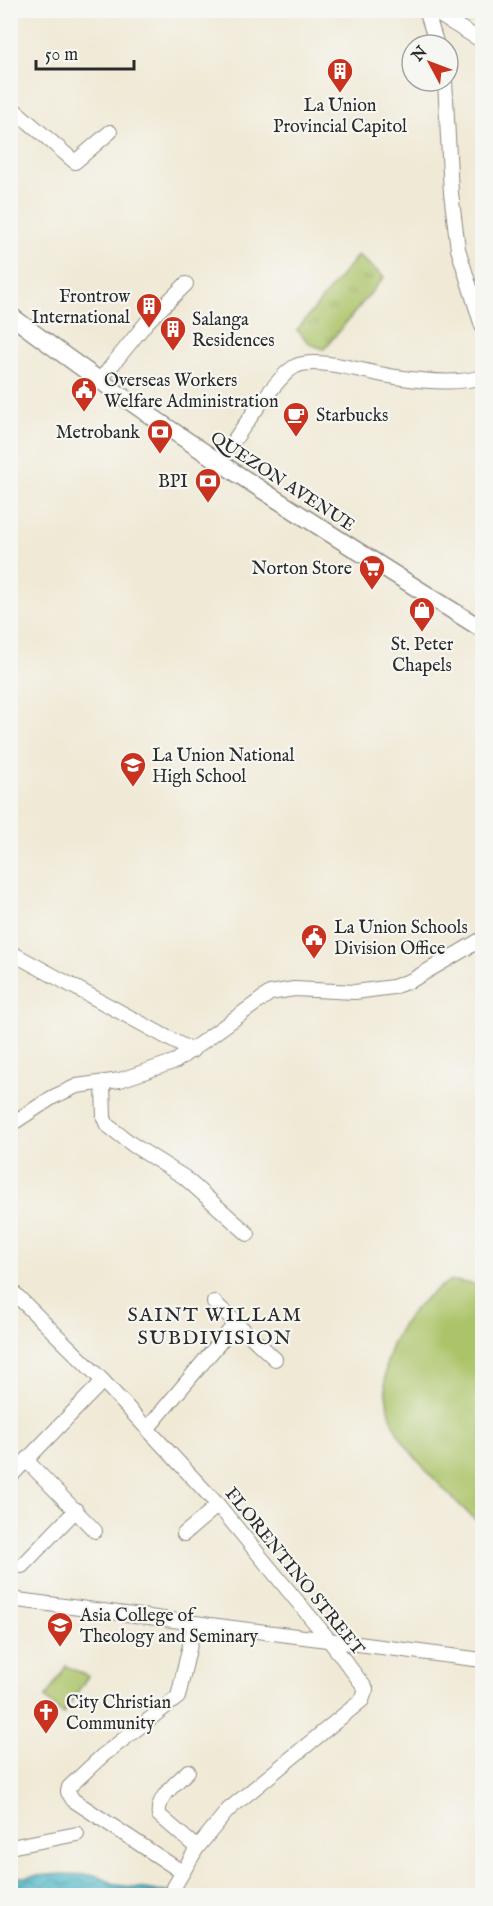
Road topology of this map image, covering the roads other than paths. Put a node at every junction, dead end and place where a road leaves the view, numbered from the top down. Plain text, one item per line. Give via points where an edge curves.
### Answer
1 (426, 10) edge
2 (431, 10) edge
3 (433, 33) edge
4 (483, 40) edge
5 (446, 93) edge
6 (10, 106) edge
7 (110, 132) dead end
8 (186, 284) dead end
9 (10, 315) edge
10 (483, 326) edge
11 (483, 377) edge
12 (99, 380) junction
13 (219, 463) junction
14 (483, 629) edge
15 (483, 939) edge
16 (10, 952) edge
17 (192, 1051) junction
18 (103, 1084) junction
19 (10, 1125) edge
20 (248, 1234) dead end
21 (10, 1289) edge
22 (214, 1302) dead end
23 (236, 1323) junction
24 (275, 1359) dead end
25 (103, 1381) junction
26 (148, 1428) junction
27 (27, 1461) junction
28 (10, 1477) edge
29 (219, 1504) junction
30 (76, 1510) junction
31 (95, 1531) dead end
32 (184, 1534) dead end
33 (22, 1566) dead end
34 (10, 1599) edge
35 (195, 1623) junction
36 (329, 1640) junction
37 (483, 1660) edge
38 (188, 1771) dead end
39 (78, 1834) dead end
40 (10, 1847) edge
41 (197, 1848) junction
42 (182, 1872) junction
43 (174, 1887) dead end

1 - 3 street
2 - 4 street
5 - 10 street via 458,249
6 - 7 street via 75,162
8 - 12 street via 147,322
9 - 12 main road, QUEZON AVENUE
11 - 13 street via 469,381 397,377 311,362 295,366 281,379
12 - 13 main road, QUEZON AVENUE
13 - 14 main road, QUEZON AVENUE
15 - 17 street via 393,987 355,992 294,989 270,993
16 - 17 street
17 - 18 street via 152,1071
18 - 19 street via 77,1086
18 - 20 street via 107,1125 132,1146 184,1177
21 - 25 street, FLORENTINO STREET
22 - 23 street
23 - 24 street
23 - 26 street
25 - 26 street, FLORENTINO STREET
25 - 27 street
26 - 29 street, FLORENTINO STREET
27 - 28 street
27 - 30 street
29 - 32 street
29 - 36 street, FLORENTINO STREET
30 - 31 street
30 - 33 street
34 - 35 street
35 - 36 street
35 - 42 street via 178,1696 102,1756 69,1786 68,1792 73,1800
36 - 37 street
36 - 41 street, FLORENTINO STREET via 364,1683 366,1695 228,1810
38 - 41 street via 158,1809 159,1815
39 - 40 street
41 - 42 street, FLORENTINO STREET
42 - 43 street, FLORENTINO STREET

